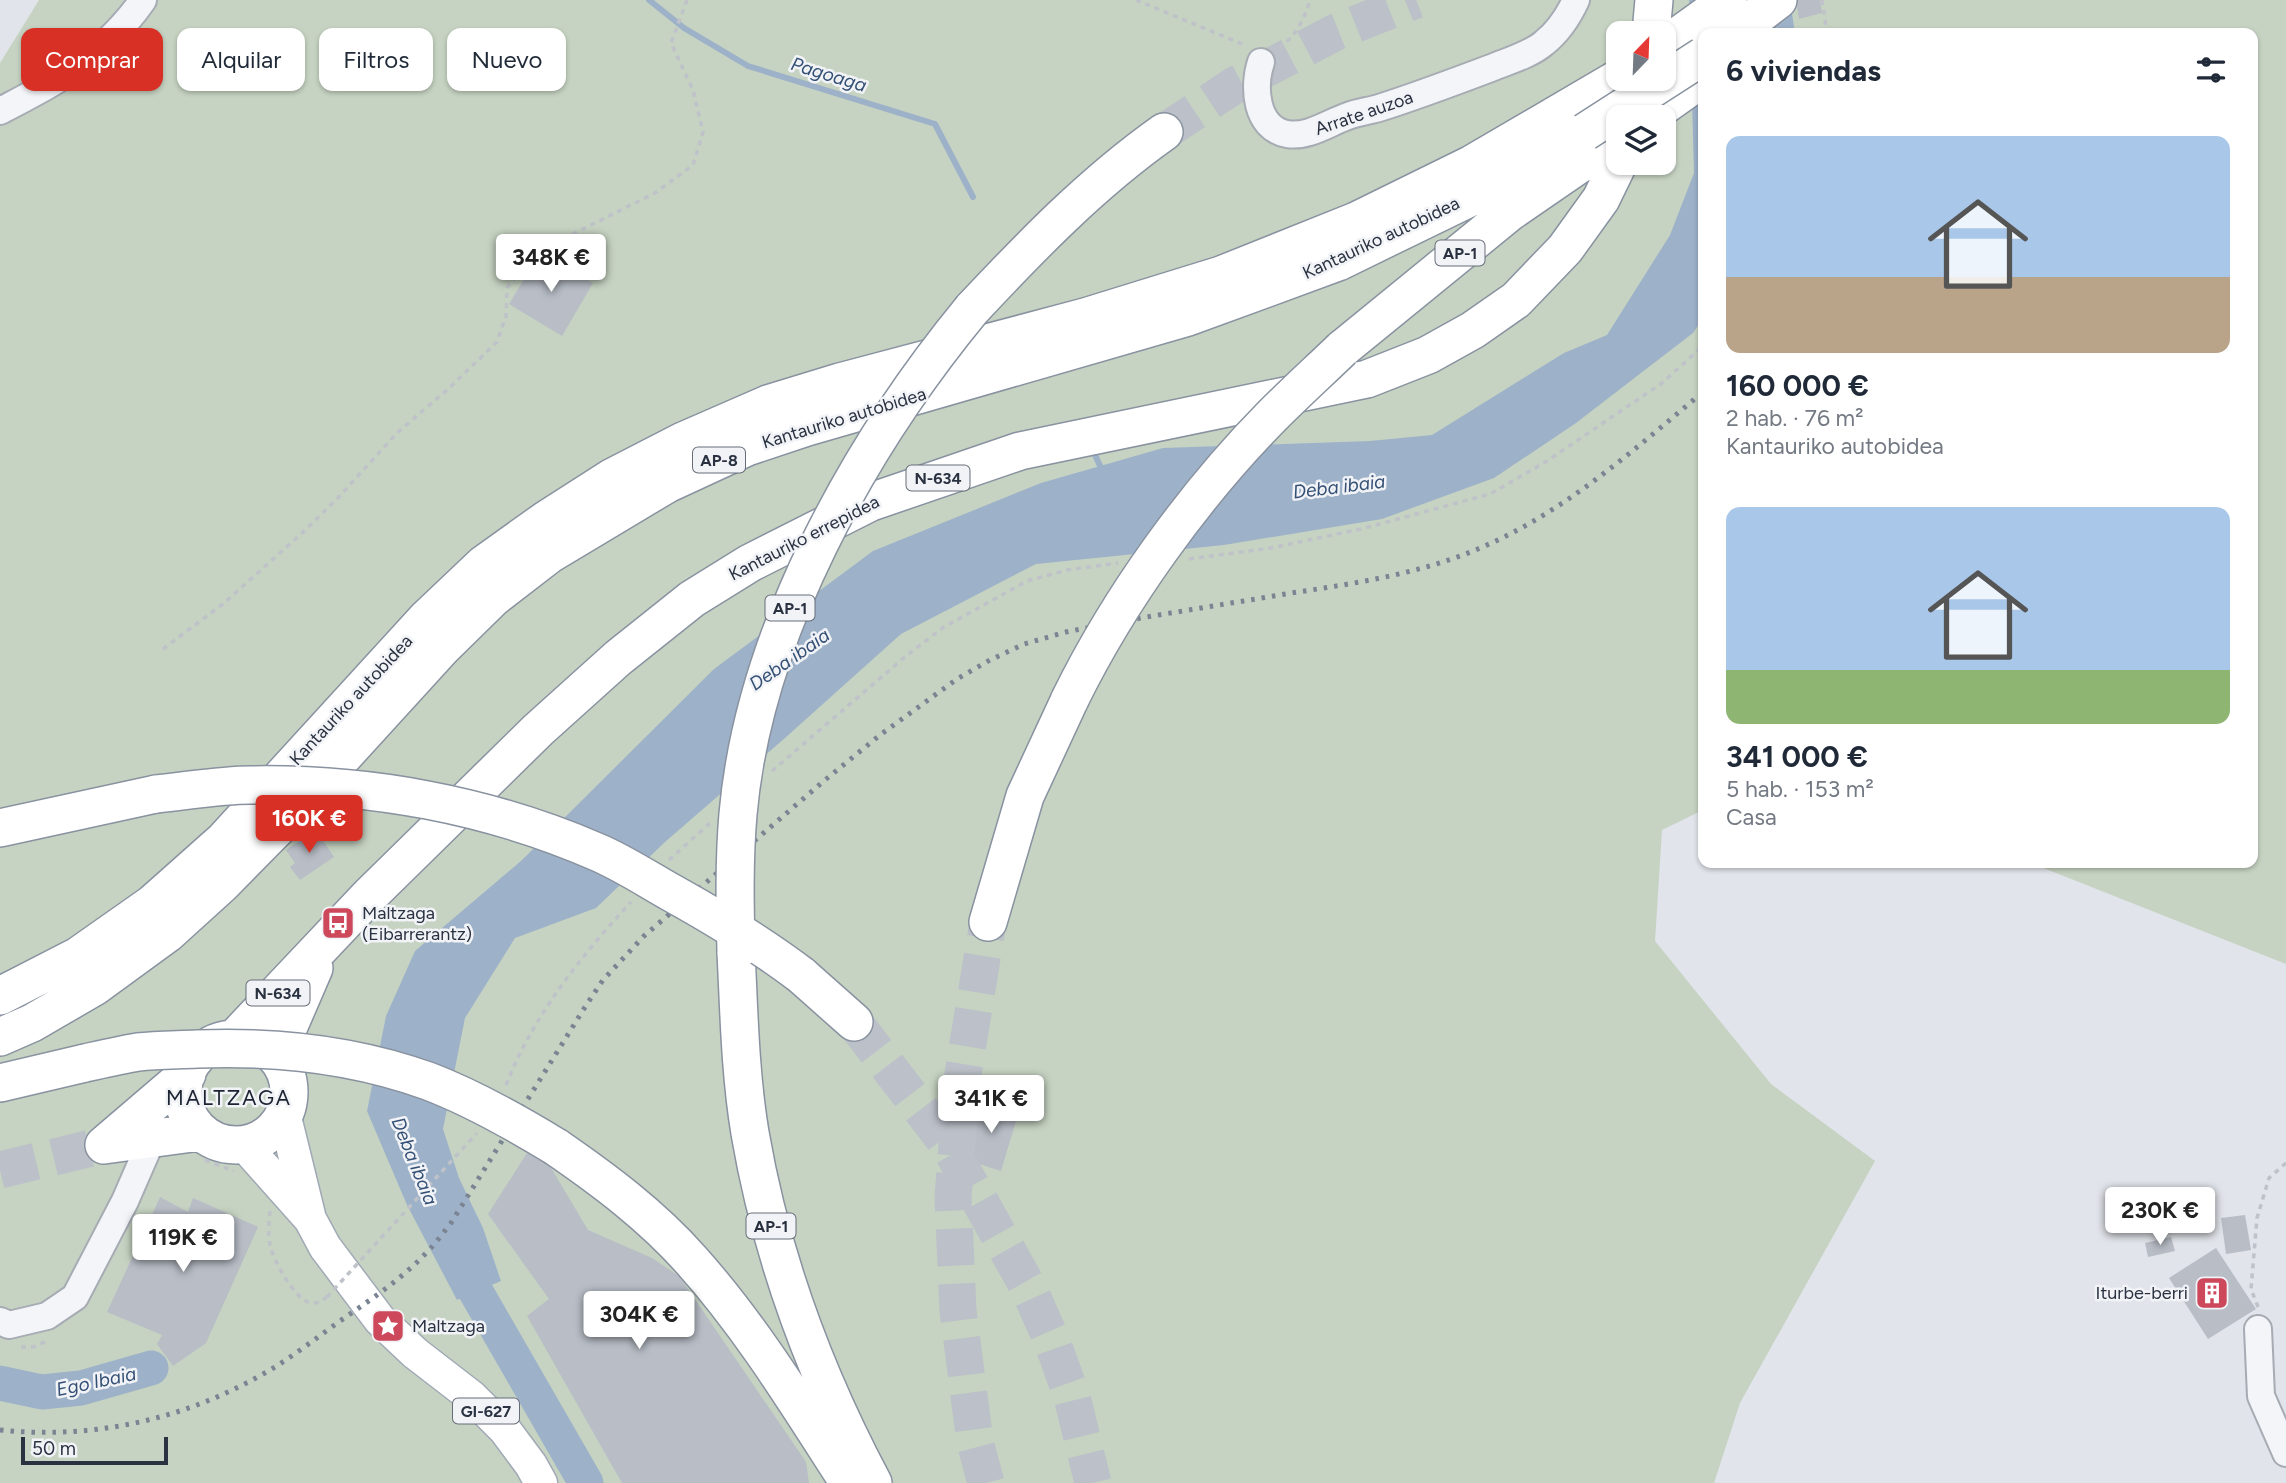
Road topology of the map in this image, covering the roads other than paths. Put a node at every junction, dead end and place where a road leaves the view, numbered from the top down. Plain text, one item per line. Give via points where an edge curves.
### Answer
1 (143, 0) edge
2 (1576, 0) edge
3 (1654, 0) edge
4 (1728, 0) edge
5 (1778, 0) edge
6 (1805, 0) edge
7 (1652, 21) edge
8 (1742, 28) edge
9 (1769, 28) edge
10 (1676, 37) edge
11 (1265, 59) road end
12 (1698, 59) edge
13 (1698, 82) edge
14 (1612, 91) edge
15 (1665, 105) edge
16 (0, 111) edge
17 (1164, 132) tunnel mouth
18 (1591, 133) edge
19 (1612, 175) edge
20 (0, 828) edge
21 (988, 922) tunnel mouth
22 (322, 948) junction
23 (0, 996) edge
24 (855, 1022) tunnel mouth
25 (0, 1037) edge
26 (234, 1039) junction
27 (276, 1056) junction
28 (187, 1074) junction
29 (0, 1083) edge
30 (285, 1117) junction
31 (152, 1139) junction
32 (197, 1144) junction
33 (241, 1159) junction
34 (310, 1219) junction
35 (0, 1321) edge
36 (2258, 1329) road end
37 (2286, 1452) edge
38 (541, 1483) edge
39 (849, 1483) edge
40 (873, 1483) edge

1 - 16 street via 89,57
2 - 11 street, Arrate auzoa via 1544,43 1512,59 1303,134 1277,130 1264,118 1257,100 1256,76
3 - 7 highway
4 - 10 highway
5 - 8 highway
6 - 9 highway
12 - 18 highway, Kantauriko autobidea / AP-8, bridge
13 - 15 highway
14 - 18 highway, AP-8
17 - 40 highway, AP-1, bridge via 1085,194 1027,251 972,309 906,395 815,552 790,608 765,677 747,754 738,813 735,884 740,1038 750,1131 776,1245 804,1330
18 - 21 highway, AP-1, bridge via 1510,212 1342,349 1225,467 1173,533 1115,617 1070,699 1025,796
18 - 23 highway, Kantauriko autobidea / AP-8 via 1472,164 1356,220 1221,275 768,404 611,478 484,564 426,619 223,839 152,904 78,956
18 - 25 highway, Kantauriko autobidea / AP-8 via 1338,262 1188,317 807,426 747,447 667,484 550,554 493,598 222,884 169,933 94,987
19 - 22 highway, Kantauriko errepidea / N-634 via 1565,249 1516,300 1428,355 1367,379 1020,451 871,502 727,578 692,599 618,658 538,730
20 - 24 highway, bridge via 156,794 249,785 411,796 534,827 611,859 765,948
22 - 26 highway, Kantauriko errepidea / N-634
22 - 27 highway, N-634
26 - 27 highway via 259,1044
26 - 28 highway, N-634 via 203,1050
27 - 30 highway via 290,1086
28 - 31 highway, N-634 via 104,1146
28 - 32 highway via 182,1088
29 - 39 highway, bridge via 139,1052 248,1047 319,1053 375,1065 495,1111 608,1182 690,1258 764,1351
30 - 33 highway
30 - 34 main road, GI-627
31 - 32 highway, N-634
31 - 35 street via 75,1297 47,1316 9,1325
32 - 33 highway, N-634 via 218,1143
33 - 34 main road, GI-627
34 - 38 main road, GI-627 via 325,1247 380,1320 505,1430
36 - 37 street via 2261,1396

